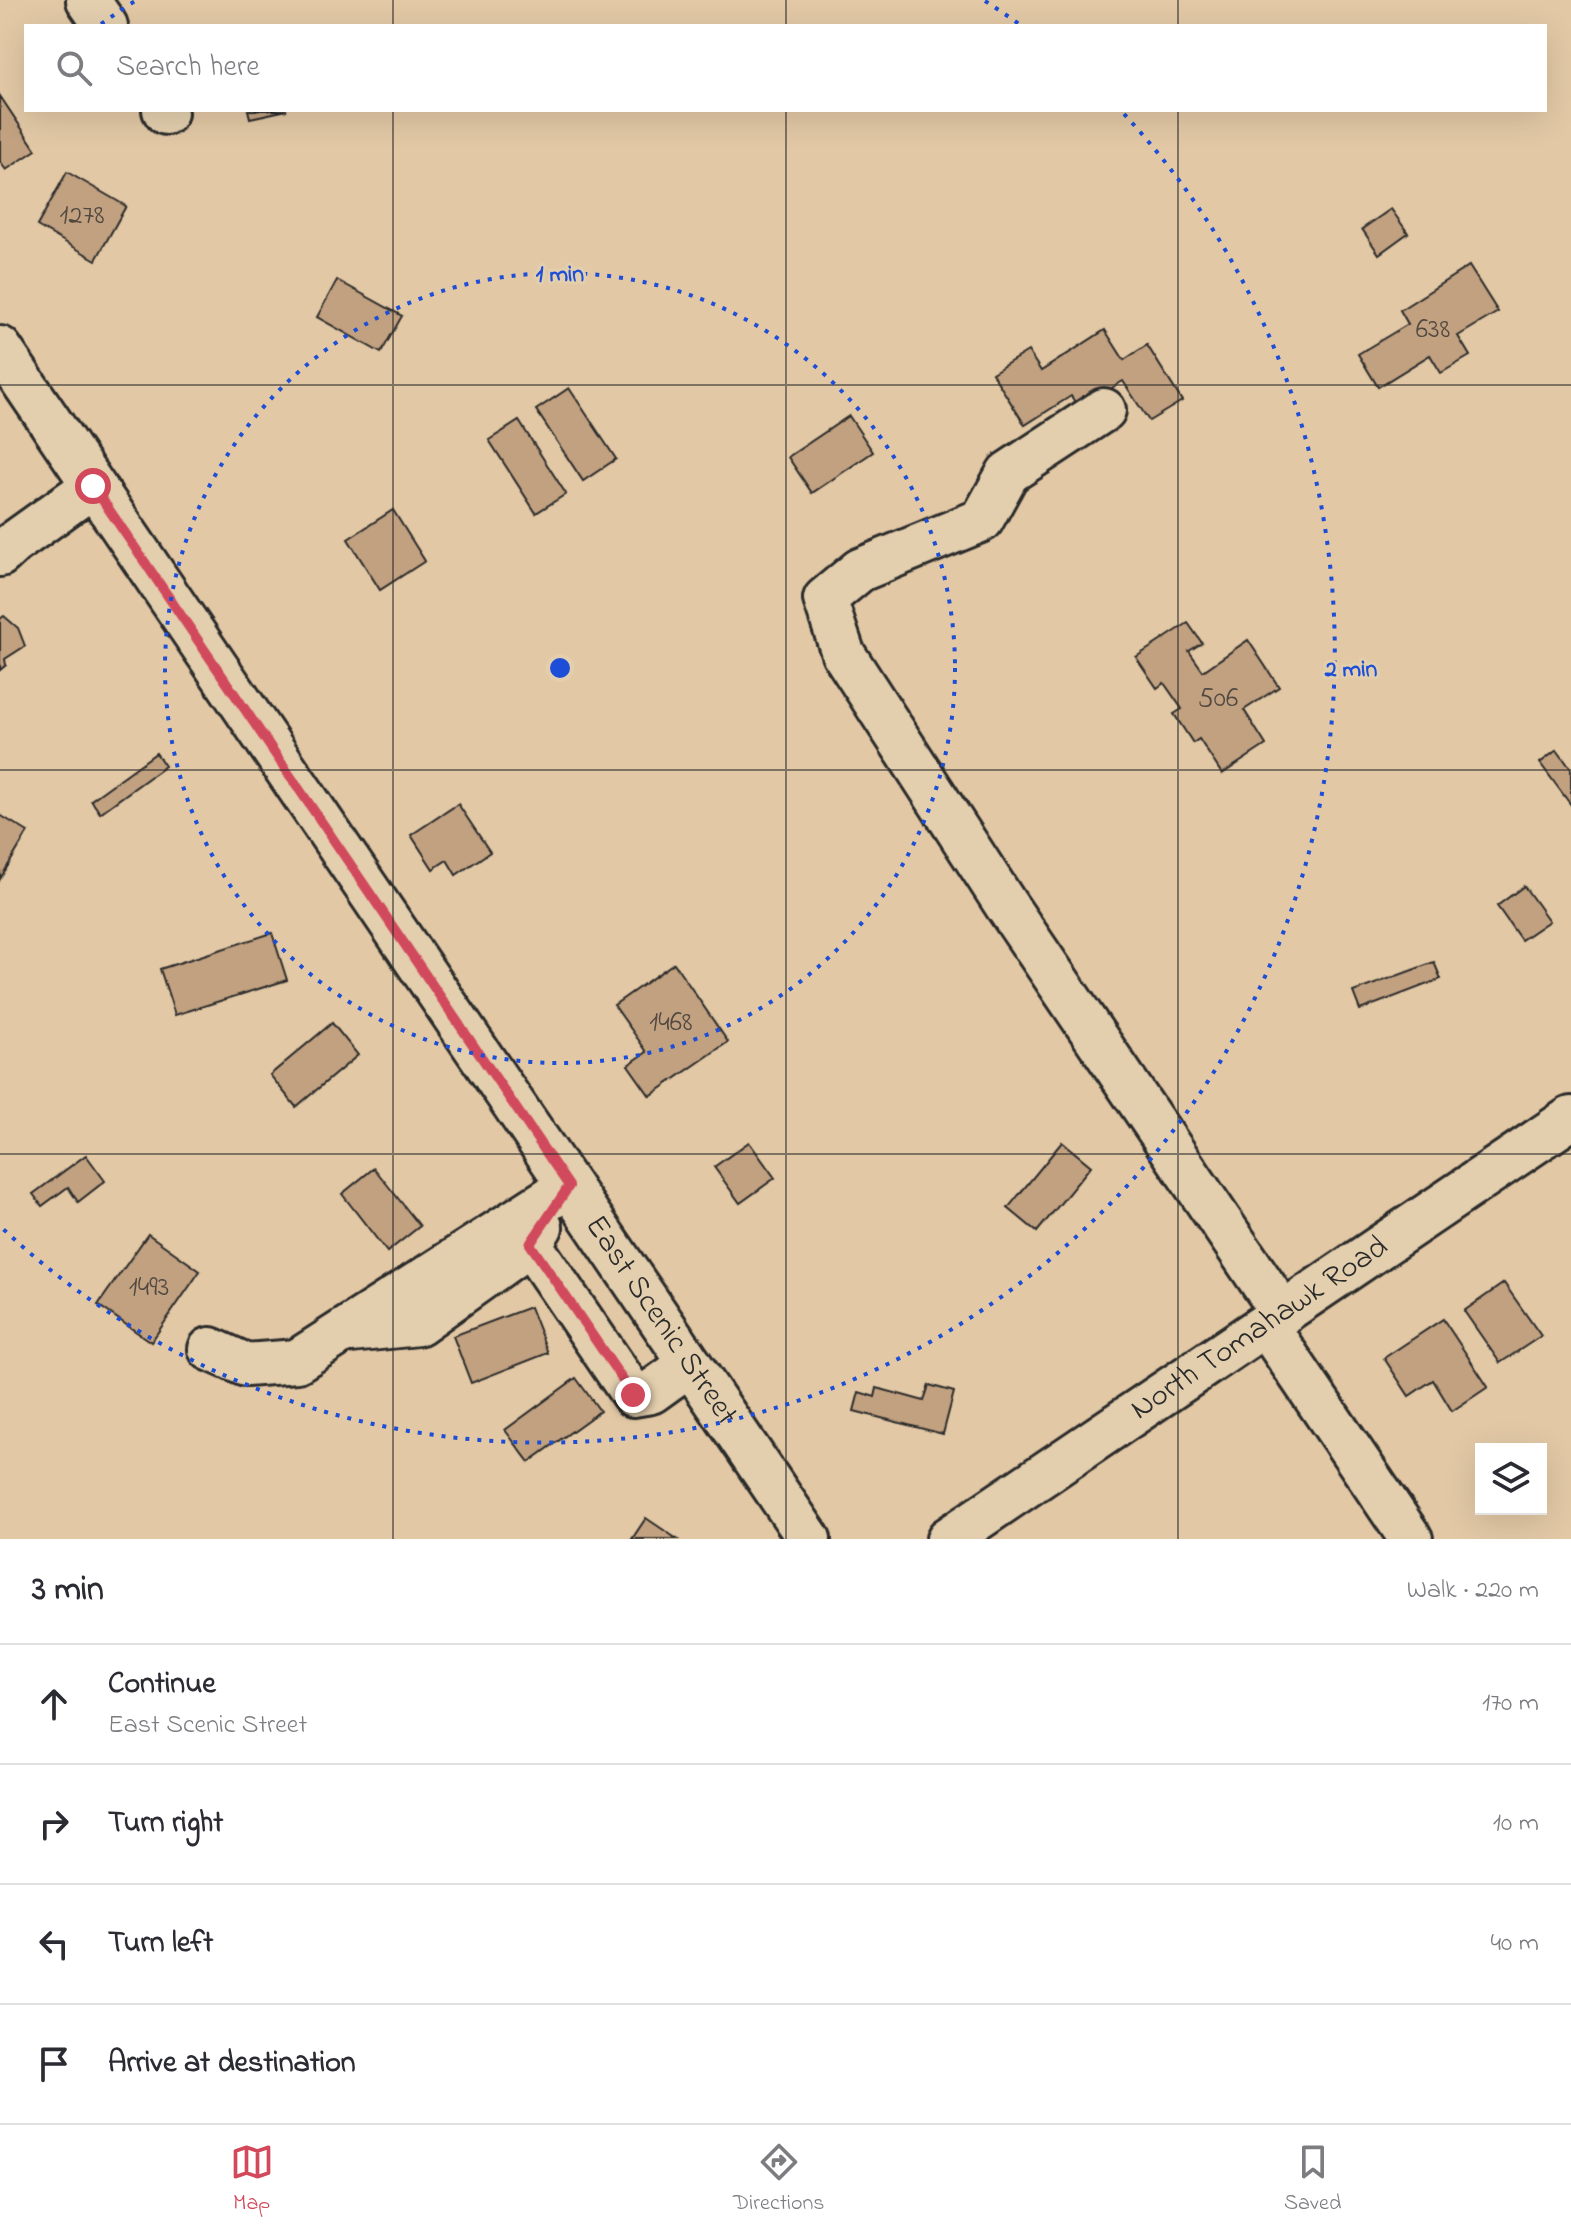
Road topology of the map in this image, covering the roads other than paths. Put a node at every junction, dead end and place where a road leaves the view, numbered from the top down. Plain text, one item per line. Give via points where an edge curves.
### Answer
1 (88, 0) edge
2 (105, 24) edge
3 (0, 348) edge
4 (1104, 410) dead end
5 (93, 486) junction
6 (0, 555) edge
7 (1571, 1118) edge
8 (569, 1186) junction
9 (530, 1244) junction
10 (1275, 1320) junction
11 (343, 1331) junction
12 (210, 1349) dead end
13 (690, 1364) junction
14 (809, 1539) edge
15 (948, 1539) edge
16 (1411, 1539) edge

1 - 2 street
3 - 5 street, East Scenic Street
4 - 10 street via 1008,473 982,520 860,570 825,599 843,653
5 - 6 street
5 - 8 street, East Scenic Street
7 - 10 street, North Tomahawk Road
8 - 9 street
8 - 11 street
8 - 13 street, East Scenic Street
9 - 11 street via 418,1324
9 - 13 street via 633,1395 651,1392
10 - 15 street, North Tomahawk Road
10 - 16 street
11 - 12 street via 297,1361 246,1365
13 - 14 street, East Scenic Street

